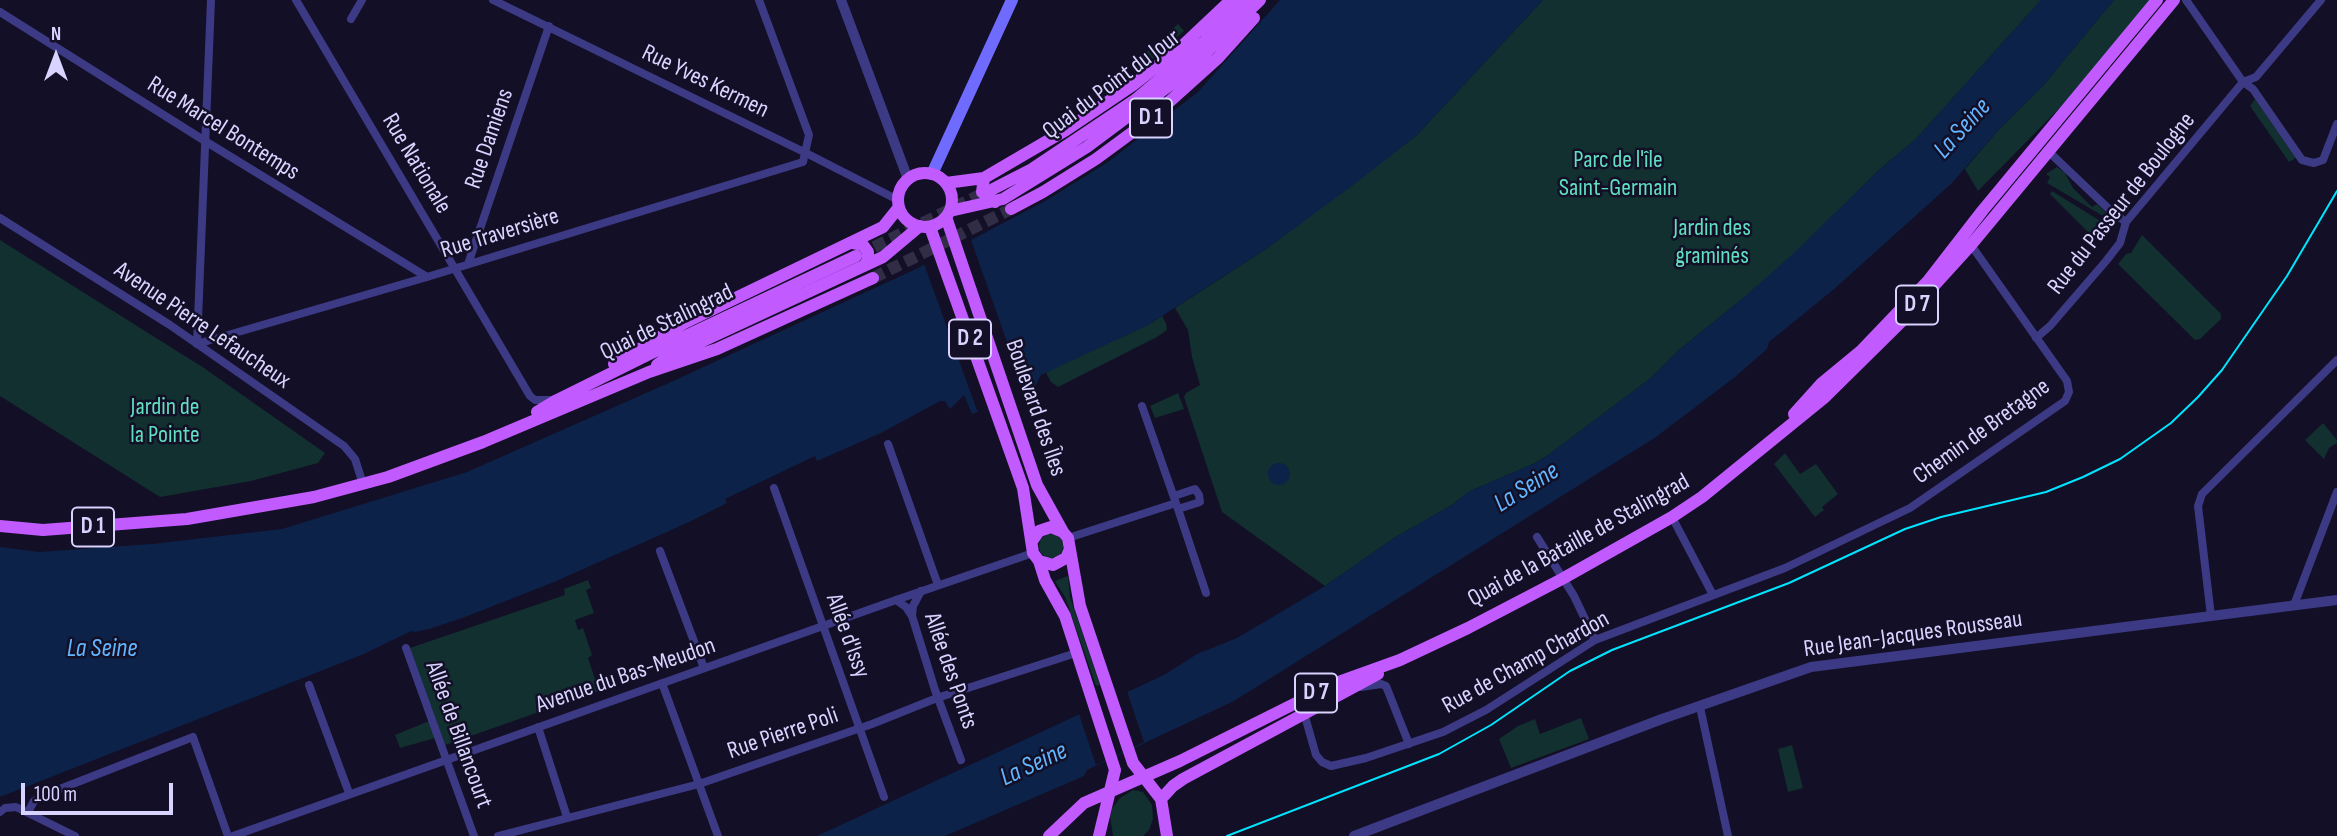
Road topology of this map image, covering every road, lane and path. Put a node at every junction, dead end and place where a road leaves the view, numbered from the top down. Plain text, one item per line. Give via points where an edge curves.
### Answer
1 (211, 0) edge
2 (296, 0) edge
3 (362, 0) edge
4 (493, 0) edge
5 (759, 0) edge
6 (841, 0) edge
7 (1012, 0) edge
8 (1231, 0) edge
9 (1245, 0) edge
10 (1260, 0) edge
11 (1268, 0) edge
12 (2157, 0) edge
13 (2174, 0) edge
14 (2186, 0) edge
15 (2321, 0) edge
16 (0, 12) edge
17 (351, 19) dead end
18 (549, 26) junction
19 (2243, 82) junction
20 (2337, 124) edge
21 (2050, 129) junction
22 (205, 141) junction
23 (2049, 152) junction
24 (806, 153) junction
25 (2030, 155) junction
26 (932, 174) junction
27 (984, 178) junction
28 (908, 179) junction
29 (946, 183) junction
30 (994, 195) junction
31 (898, 204) junction
32 (1011, 209) tunnel mouth
33 (948, 214) junction
34 (0, 218) edge
35 (2126, 222) junction
36 (925, 227) junction
37 (1971, 245) junction
38 (858, 255) junction
39 (468, 264) junction
40 (456, 268) junction
41 (427, 277) junction
42 (873, 278) tunnel mouth
43 (2036, 338) junction
44 (197, 344) junction
45 (2337, 360) edge
46 (649, 372) junction
47 (557, 400) junction
48 (1142, 406) dead end
49 (501, 435) junction
50 (1769, 443) junction
51 (888, 444) dead end
52 (363, 484) junction
53 (774, 488) dead end
54 (2337, 492) edge
55 (1176, 503) junction
56 (1910, 508) joint
57 (1672, 517) junction
58 (0, 526) edge
59 (1537, 537) dead end
60 (1067, 541) junction
61 (660, 551) dead end
62 (1035, 552) junction
63 (1562, 579) junction
64 (937, 585) junction
65 (921, 591) junction
66 (1206, 593) dead end
67 (1713, 595) junction
68 (896, 600) junction
69 (2337, 600) edge
70 (2294, 605) junction
71 (2211, 616) junction
72 (912, 617) junction
73 (823, 626) junction
74 (1595, 640) junction
75 (406, 648) dead end
76 (1076, 653) junction
77 (1400, 660) junction
78 (704, 668) junction
79 (662, 683) junction
80 (309, 685) dead end
81 (1355, 688) junction
82 (937, 698) junction
83 (1700, 707) junction
84 (1304, 713) junction
85 (538, 727) junction
86 (860, 727) junction
87 (1409, 744) junction
88 (447, 760) junction
89 (961, 760) dead end
90 (1144, 776) junction
91 (699, 784) junction
92 (1109, 792) junction
93 (349, 793) junction
94 (884, 797) dead end
95 (1161, 799) junction
96 (0, 812) edge
97 (28, 812) junction
98 (567, 817) junction
99 (1166, 829) edge
100 (75, 836) edge
101 (231, 836) edge
102 (474, 836) edge
103 (498, 836) edge
104 (718, 836) edge
105 (1049, 836) edge
106 (1099, 836) edge
107 (1155, 836) edge
108 (1354, 836) edge
109 (1728, 836) edge

1 - 22 street
2 - 40 street, Rue Nationale
3 - 17 street
4 - 18 street, Rue Yves Kermen
5 - 24 street via 809,135
6 - 28 street
7 - 26 main road
8 - 27 main road via 1133,85
9 - 30 main road, Quai du Point du Jour / D 1 via 1135,100
10 - 30 main road, D 1 via 1212,50 1151,102 1067,160
11 - 32 main road, D 1 via 1218,58 1149,120 1096,159
12 - 21 main road, Quai de la Bataille de Stalingrad / D 7
13 - 23 main road, Quai de la Bataille de Stalingrad / D 7
14 - 19 street
15 - 19 street, Rue du Passeur de Boulogne via 2256,77
16 - 22 street, Rue Marcel Bontemps
18 - 24 street, Rue Yves Kermen
18 - 39 street, Rue Damiens
19 - 20 street via 2253,89 2302,160 2323,160
19 - 35 street, Rue du Passeur de Boulogne
21 - 23 main road
21 - 25 main road, Quai de la Bataille de Stalingrad / D 7
22 - 41 street, Rue Marcel Bontemps
22 - 44 street
23 - 25 main road
23 - 35 street
23 - 37 main road, Quai de la Bataille de Stalingrad / D 7
24 - 31 street, Rue Yves Kermen
24 - 39 street, Rue Traversière via 803,162
25 - 50 main road, Quai de la Bataille de Stalingrad / D 7 via 1928,281 1817,388
26 - 28 main road
26 - 29 main road
27 - 29 main road
27 - 30 main road via 982,192
28 - 31 main road
29 - 33 main road via 952,197
30 - 33 main road, D 1
31 - 36 main road via 906,220
31 - 38 main road, D 1
33 - 36 main road
33 - 60 main road, Boulevard des Îles / D 2 via 1037,485
34 - 44 street, Avenue Pierre Lefaucheux
35 - 43 street, Rue du Passeur de Boulogne via 2120,243
36 - 38 main road, D 1 via 883,257
36 - 62 main road, Boulevard des Îles / D 2 via 939,252 1023,488
37 - 43 street, Chemin de Bretagne
37 - 50 main road, Quai de la Bataille de Stalingrad / D 7 via 1901,323 1825,397
38 - 46 main road, D 1 via 666,358
38 - 47 main road, Quai de Stalingrad / D 1
39 - 40 street, Rue Traversière
40 - 41 street, Rue Traversière
40 - 47 street, Rue Nationale via 530,397
41 - 44 street, Rue Traversière
42 - 46 main road, D 1 via 717,349
43 - 56 street, Chemin de Bretagne via 2067,381 2065,401
44 - 52 street, Avenue Pierre Lefaucheux via 348,450
45 - 71 street via 2202,494 2198,506
46 - 49 main road, Quai de Stalingrad / D 1
47 - 49 main road, Quai de Stalingrad / D 1
48 - 55 street
49 - 52 main road, Quai de Stalingrad / D 1
50 - 57 main road, Quai de la Bataille de Stalingrad / D 7
51 - 64 street
52 - 58 main road, Quai de Stalingrad / D 1 via 187,519 43,530
53 - 73 street, Allée d'Issy
54 - 70 street
55 - 60 street
55 - 66 street
56 - 67 street, Rue de Champ Chardon via 1785,568
57 - 63 main road, Quai de la Bataille de Stalingrad / D 7
57 - 67 street
59 - 63 street
60 - 62 main road via 1060,563 1053,565
60 - 62 main road via 1058,528 1045,528 1035,536
60 - 90 main road, Boulevard des Îles / D 2 via 1080,606 1133,763
61 - 78 street
62 - 64 street, Avenue du Bas-Meudon
62 - 76 main road, Boulevard des Îles
63 - 74 street
63 - 77 main road, Quai de la Bataille de Stalingrad / D 7
64 - 65 street, Avenue du Bas-Meudon
65 - 68 street, Avenue du Bas-Meudon
65 - 72 street
67 - 74 street, Rue de Champ Chardon
68 - 72 street, Allée des Ponts
68 - 73 street, Avenue du Bas-Meudon
69 - 70 street, Rue Jean-Jacques Rousseau
70 - 71 street, Rue Jean-Jacques Rousseau
71 - 83 street, Rue Jean-Jacques Rousseau via 1811,667
72 - 82 street, Allée des Ponts
73 - 78 street, Avenue du Bas-Meudon
73 - 86 street, Allée d'Issy
74 - 87 street, Rue de Champ Chardon via 1486,710
75 - 88 street, Allée de Billancourt
76 - 82 street, Rue Pierre Poli
76 - 92 main road, Boulevard des Îles via 1115,770
77 - 81 main road, Quai de la Bataille de Stalingrad / D 7
77 - 90 main road, Quai de la Bataille de Stalingrad / D 7 via 1336,683
78 - 79 street, Avenue du Bas-Meudon
79 - 85 street, Avenue du Bas-Meudon
79 - 91 street
80 - 93 street
81 - 84 main road, Quai de la Bataille de Stalingrad / D 7
81 - 87 street via 1386,686
82 - 86 street, Rue Pierre Poli
82 - 89 street, Allée des Ponts
83 - 108 street, Rue Jean-Jacques Rousseau
83 - 109 street
84 - 87 street, Rue de Champ Chardon via 1316,755 1331,766
84 - 95 main road, Quai de la Bataille de Stalingrad / D 7 via 1183,779
85 - 88 street, Avenue du Bas-Meudon
85 - 98 street
86 - 91 street, Rue Pierre Poli
86 - 94 street, Allée d'Issy
88 - 93 street, Avenue du Bas-Meudon
88 - 102 street, Allée de Billancourt
90 - 92 main road, Quai de la Bataille de Stalingrad
90 - 95 main road, Boulevard des Îles
91 - 98 street, Rue Pierre Poli
91 - 104 street
92 - 105 main road via 1079,807
92 - 106 main road, Boulevard des Îles
93 - 101 street, Avenue du Bas-Meudon
95 - 99 main road
96 - 97 street via 16,807
97 - 100 street
97 - 101 street via 34,801 193,737
98 - 103 street, Rue Pierre Poli
99 - 107 main road

